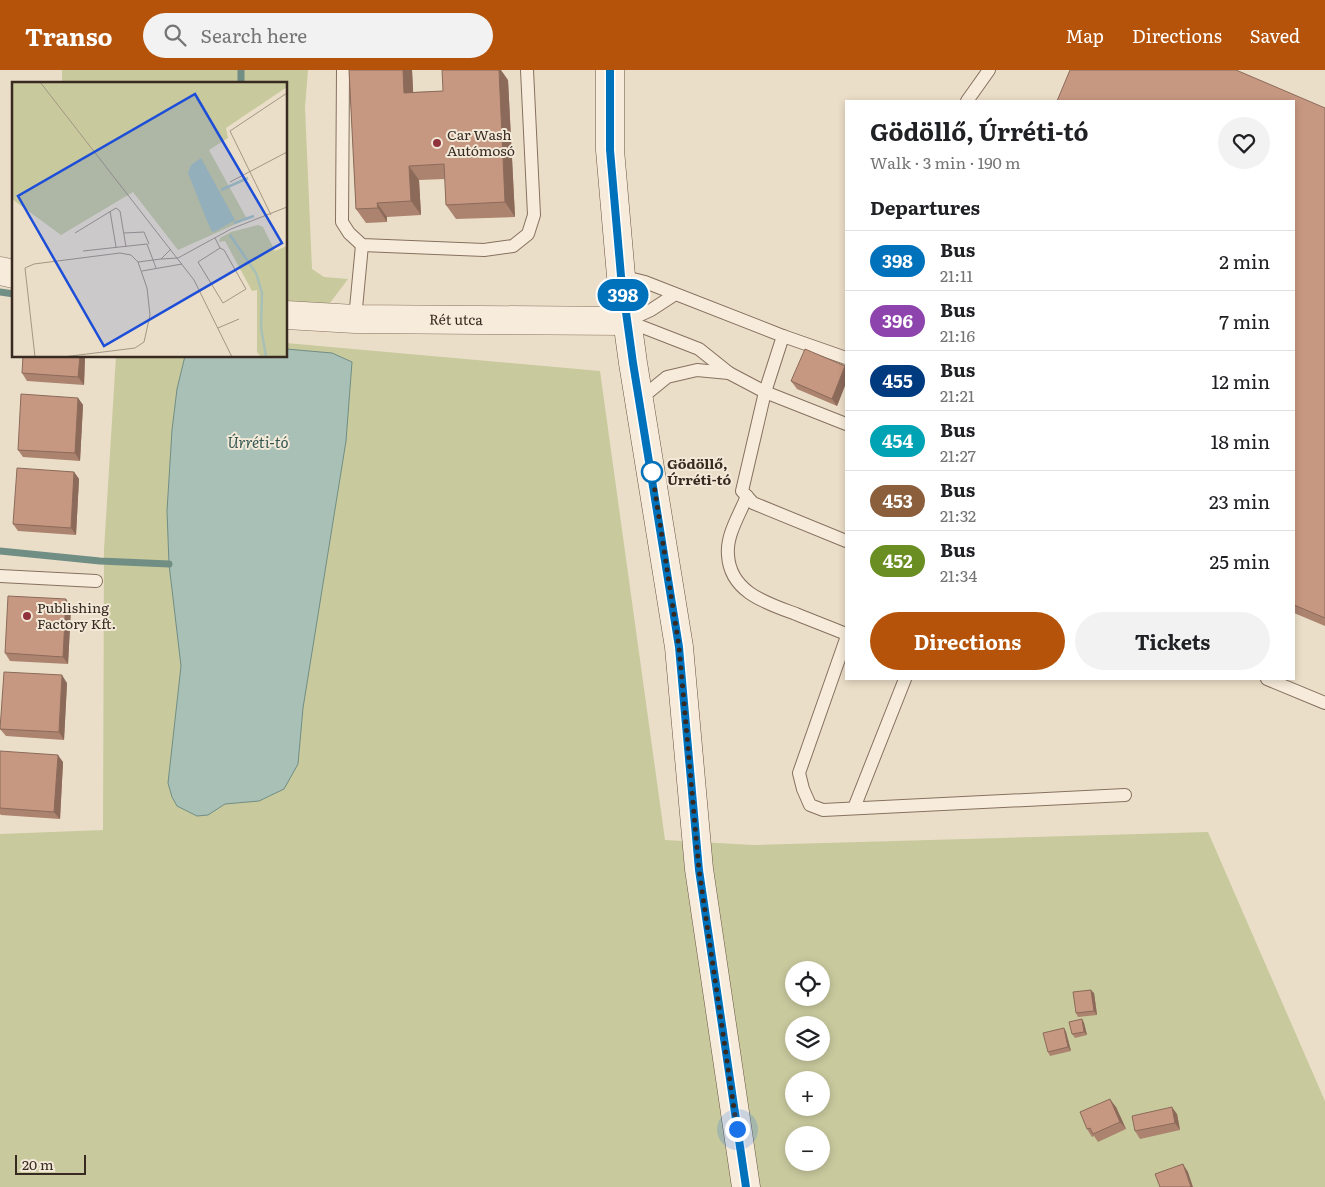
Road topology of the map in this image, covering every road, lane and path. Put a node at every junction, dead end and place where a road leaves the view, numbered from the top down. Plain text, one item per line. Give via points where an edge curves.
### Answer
1 (343, 70) edge
2 (527, 70) edge
3 (610, 70) edge
4 (989, 70) edge
5 (968, 100) edge
6 (362, 245) junction
7 (621, 276) junction
8 (674, 295) junction
9 (288, 315) edge
10 (355, 319) junction
11 (627, 321) junction
12 (783, 336) junction
13 (845, 358) edge
14 (729, 373) junction
15 (765, 392) junction
16 (640, 399) junction
17 (845, 424) edge
18 (747, 496) junction
19 (845, 541) edge
20 (0, 576) edge
21 (96, 581) dead end
22 (845, 634) edge
23 (845, 642) edge
24 (905, 680) edge
25 (1269, 680) edge
26 (1325, 703) edge
27 (1125, 795) dead end
28 (854, 808) junction
29 (746, 1187) edge

1 - 6 lane via 342,222
2 - 6 lane via 534,214 528,234 513,246 484,250
3 - 7 main road via 610,150
4 - 5 lane
6 - 10 lane
7 - 8 lane
7 - 11 main road
8 - 11 lane
8 - 12 lane
9 - 10 main road, Rét utca
10 - 11 main road, Rét utca
11 - 14 lane via 699,349
11 - 16 main road
12 - 13 lane
12 - 15 lane
14 - 15 lane
14 - 16 lane via 697,370 667,377
15 - 17 lane
15 - 18 lane via 742,490
16 - 29 main road via 679,647 699,870
18 - 19 lane via 753,502
18 - 22 lane via 730,536 728,554 736,580 758,600
20 - 21 lane
23 - 28 lane via 799,773 810,806 822,810
24 - 28 lane
25 - 26 lane
27 - 28 lane

